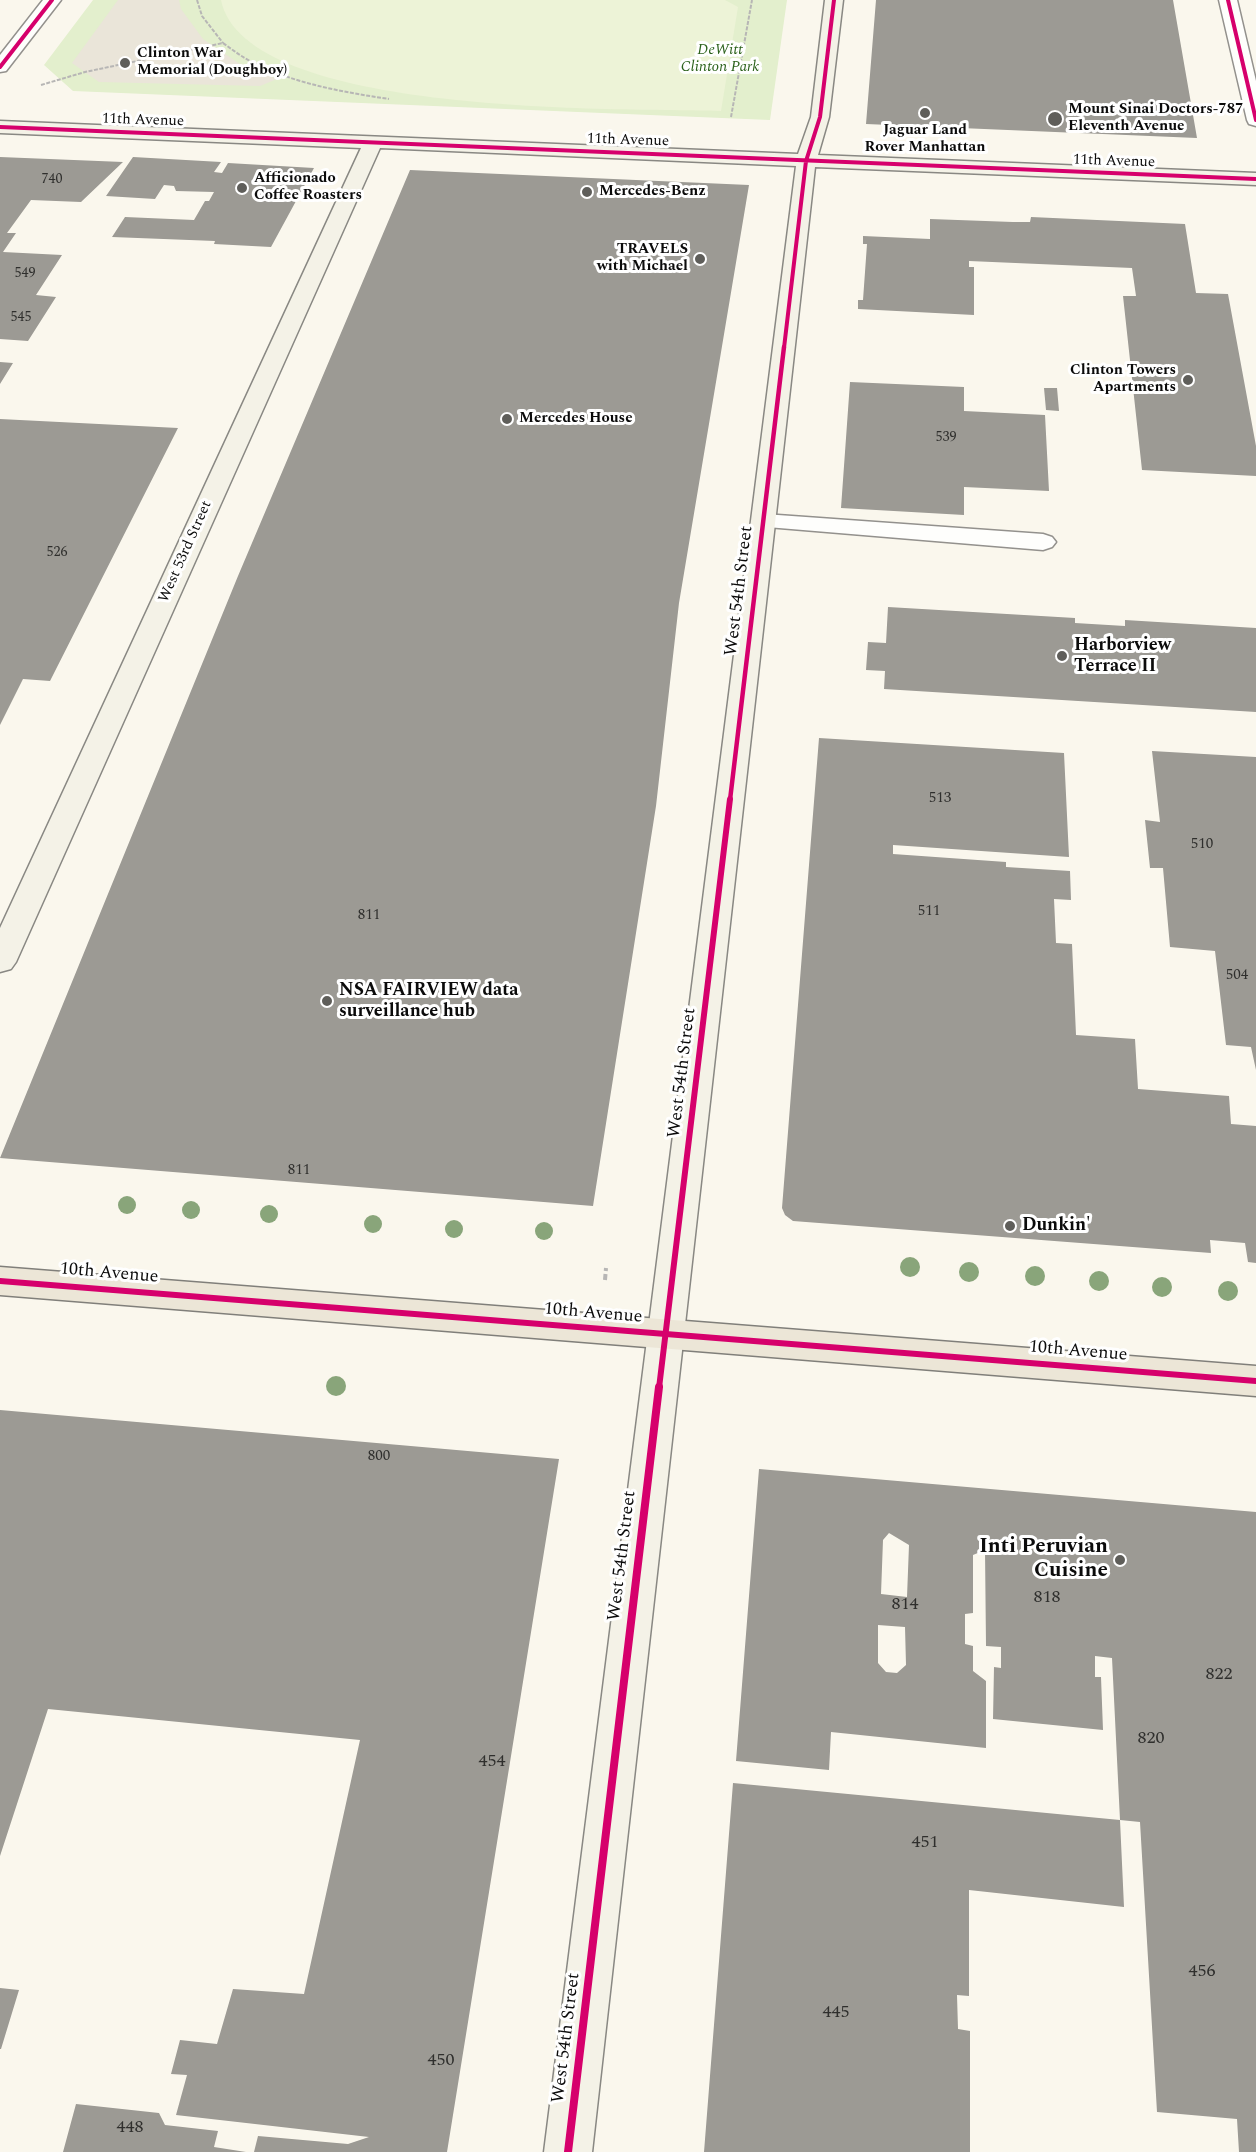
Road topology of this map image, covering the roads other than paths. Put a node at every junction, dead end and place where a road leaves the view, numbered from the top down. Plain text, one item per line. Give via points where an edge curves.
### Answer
1 (52, 0) edge
2 (834, 0) edge
3 (1228, 0) edge
4 (0, 67) edge
5 (1252, 82) edge
6 (1256, 120) edge
7 (0, 127) edge
8 (373, 142) junction
9 (806, 161) junction
10 (1256, 179) edge
11 (764, 521) junction
12 (1042, 542) dead end
13 (0, 962) edge
14 (0, 1281) edge
15 (666, 1335) junction
16 (1256, 1381) edge
17 (568, 2152) edge

1 - 4 street
2 - 9 main road, West 54th Street via 820,117
3 - 5 street
5 - 6 street
7 - 8 main road, 11th Avenue
8 - 9 main road, 11th Avenue
8 - 13 main road, West 53rd Street
9 - 10 main road, 11th Avenue
9 - 11 main road, West 54th Street
11 - 12 street
11 - 15 main road, West 54th Street
14 - 15 main road, 10th Avenue
15 - 16 main road, 10th Avenue
15 - 17 main road, West 54th Street

